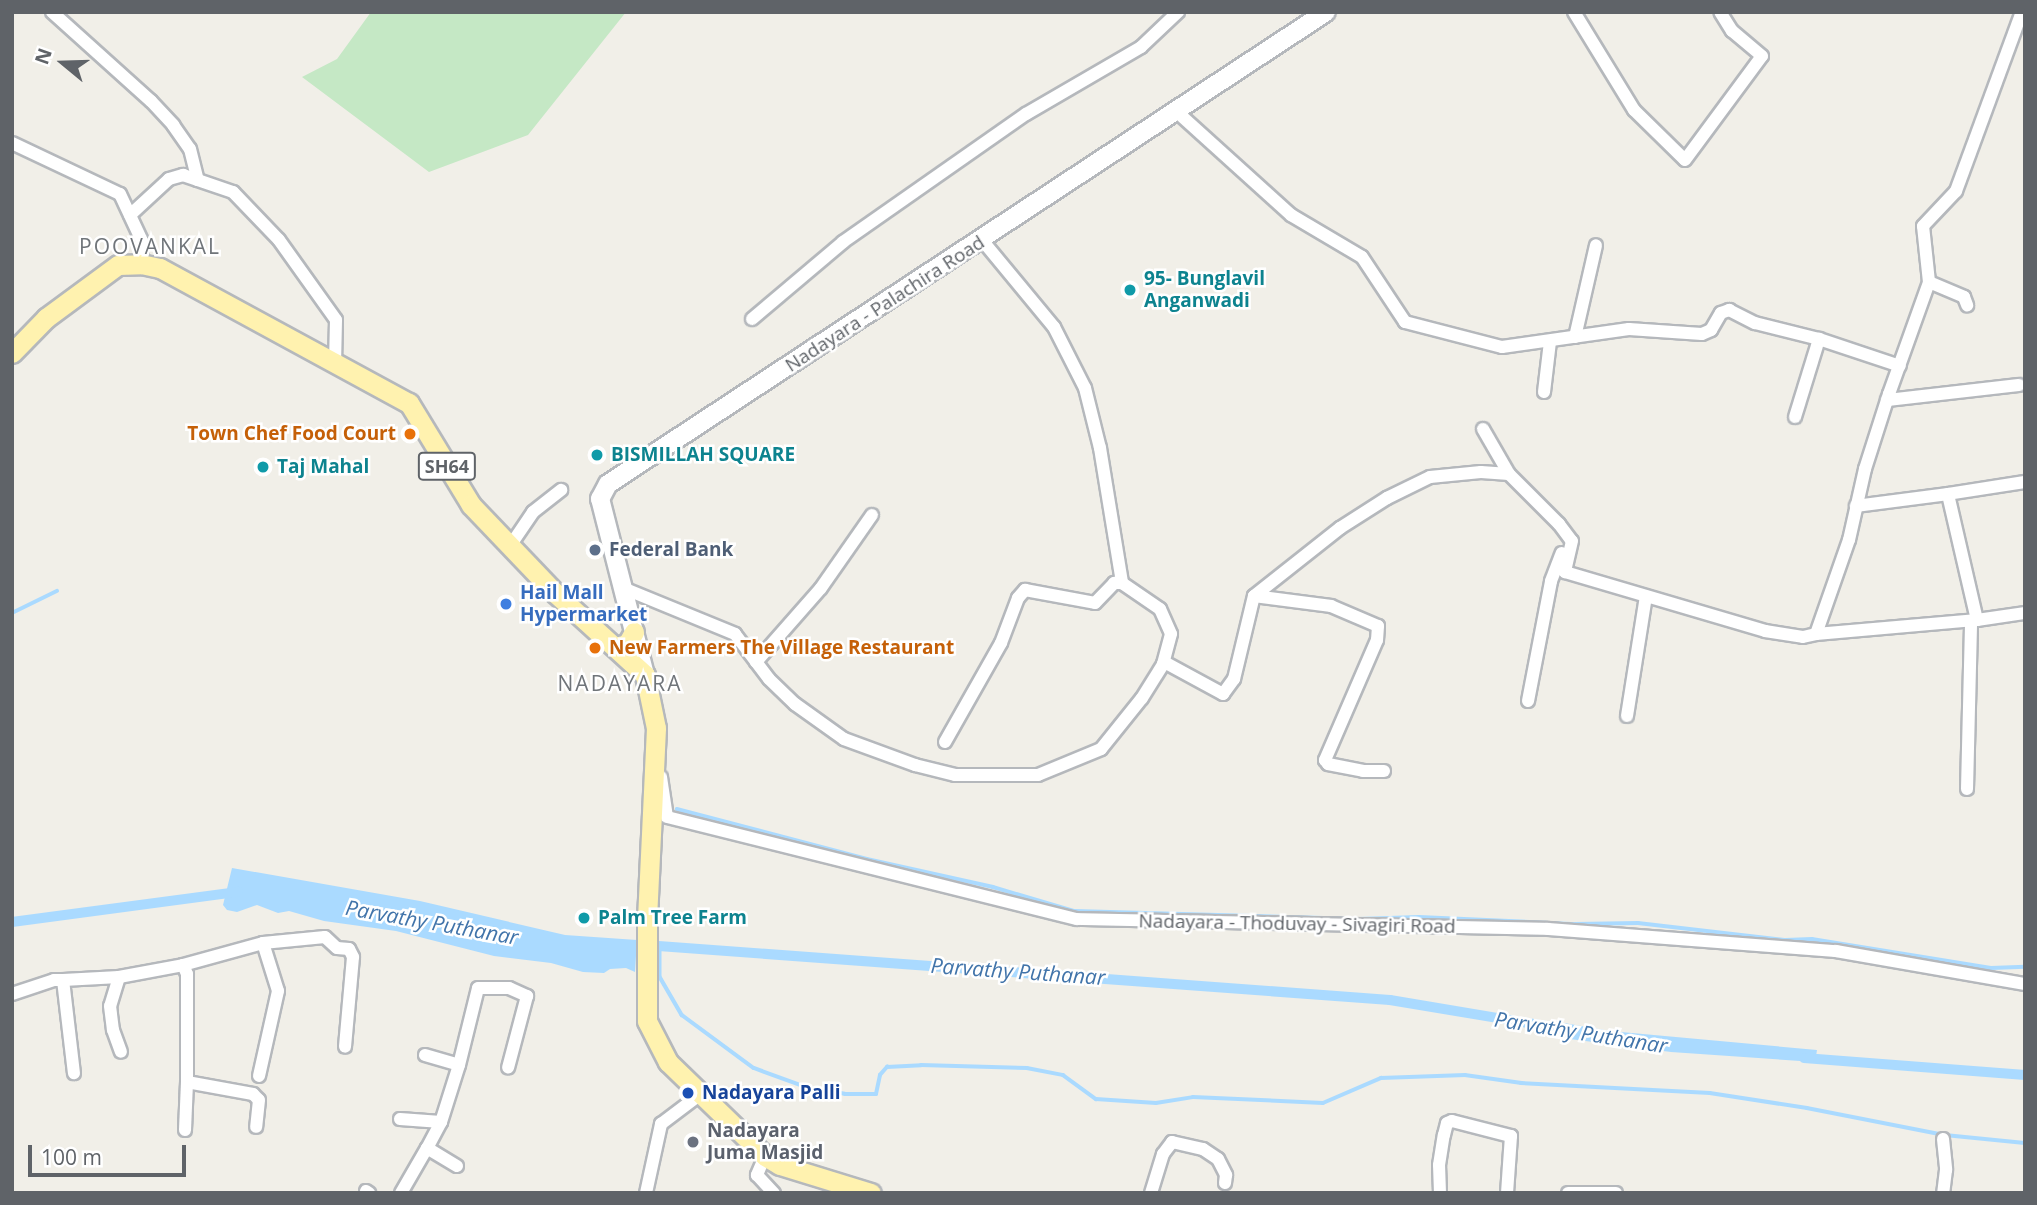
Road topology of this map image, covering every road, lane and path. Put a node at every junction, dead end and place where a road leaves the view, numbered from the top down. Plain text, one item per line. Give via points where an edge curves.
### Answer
1 (52, 12) edge
2 (1178, 12) edge
3 (1326, 12) edge
4 (1574, 12) edge
5 (1720, 12) edge
6 (2022, 12) edge
7 (1176, 111) junction
8 (12, 143) edge
9 (198, 180) junction
10 (130, 215) junction
11 (982, 240) junction
12 (1596, 245) dead end
13 (141, 264) junction
14 (1929, 282) junction
15 (1967, 305) dead end
16 (752, 319) dead end
17 (1575, 337) junction
18 (1819, 339) junction
19 (1550, 342) junction
20 (12, 353) edge
21 (335, 363) junction
22 (1900, 366) junction
23 (2019, 385) dead end
24 (1544, 392) dead end
25 (1887, 400) junction
26 (1795, 417) dead end
27 (1483, 429) dead end
28 (1509, 474) junction
29 (2025, 482) edge
30 (561, 489) dead end
31 (1948, 494) junction
32 (1856, 506) junction
33 (872, 515) dead end
34 (1569, 536) junction
35 (510, 547) junction
36 (1122, 583) junction
37 (623, 588) junction
38 (1254, 596) junction
39 (1646, 596) junction
40 (2025, 613) edge
41 (1974, 621) junction
42 (634, 632) junction
43 (1816, 634) junction
44 (615, 647) junction
45 (757, 662) junction
46 (1163, 664) junction
47 (645, 675) junction
48 (1528, 701) dead end
49 (1627, 716) dead end
50 (656, 728) junction
51 (945, 742) dead end
52 (1384, 771) dead end
53 (1967, 789) dead end
54 (263, 943) junction
55 (183, 965) junction
56 (119, 977) junction
57 (64, 980) junction
58 (2025, 984) edge
59 (12, 995) edge
60 (345, 1047) dead end
61 (121, 1052) dead end
62 (425, 1055) dead end
63 (459, 1065) junction
64 (508, 1068) dead end
65 (74, 1073) dead end
66 (259, 1076) dead end
67 (187, 1082) junction
68 (702, 1093) junction
69 (400, 1119) dead end
70 (441, 1122) junction
71 (256, 1127) dead end
72 (185, 1130) dead end
73 (1942, 1139) dead end
74 (427, 1147) junction
75 (765, 1156) junction
76 (457, 1166) dead end
77 (1225, 1183) dead end
78 (401, 1193) edge
79 (646, 1193) edge
80 (774, 1193) edge
81 (871, 1193) edge
82 (1151, 1193) edge
83 (1440, 1193) edge
84 (1507, 1193) edge
85 (1568, 1193) edge
86 (1616, 1193) edge
87 (1943, 1193) edge

1 - 9 street via 173,125 190,149
2 - 16 street via 1141,47 1027,114 843,242
3 - 7 main road, Nadayara - Palachira Road
4 - 5 street via 1634,110 1685,160 1762,56 1732,31
6 - 14 street via 1956,191 1923,226
7 - 11 main road, Nadayara - Palachira Road
7 - 19 street via 1291,215 1362,257 1405,322 1502,348
8 - 10 street via 120,194
9 - 10 street via 183,175 169,179
9 - 21 street via 233,192 279,240 336,320
10 - 13 street via 142,240
11 - 36 street via 1054,327 1085,388 1100,448
11 - 37 main road, Nadayara - Palachira Road via 608,484 600,499
12 - 17 street
13 - 20 main road via 118,265 46,318
13 - 21 main road, SH64 via 160,268
14 - 15 street via 1963,296
14 - 22 street
17 - 18 street via 1629,329 1702,334 1711,330 1726,310 1755,323
17 - 19 street
18 - 22 street
18 - 26 street
19 - 24 street
21 - 35 main road, SH64 via 409,403 471,505
22 - 25 street
23 - 25 street
25 - 32 street
27 - 28 street
28 - 34 street
28 - 38 street via 1430,477 1340,528
29 - 31 street
30 - 35 street via 533,512
31 - 32 street
31 - 41 street
32 - 43 street
33 - 45 street via 821,588
34 - 39 street via 1572,541 1565,572
34 - 48 street via 1551,581
35 - 44 main road, SH64
36 - 46 street via 1160,609 1171,634
36 - 51 street via 1114,583 1095,603 1025,590
37 - 42 main road, Nadayara - Palachira Road
37 - 45 street via 735,634
38 - 46 street via 1234,679 1223,694
38 - 52 street via 1331,606 1378,626 1377,640 1325,760 1363,771
39 - 43 street via 1765,631 1803,637
39 - 49 street
40 - 41 street
41 - 43 street
41 - 53 street
42 - 44 main road via 627,644
42 - 47 main road, Nadayara - Palachira Road
44 - 47 main road, SH64
45 - 46 street via 795,704 844,738 915,765 955,775 990,777 1038,775 1101,749
47 - 50 main road
50 - 58 street, Nadayara - Thoduvay - Sivagiri Road via 667,817 1077,919 1548,929 1836,951
50 - 68 main road via 647,1021 668,1062
54 - 55 street
54 - 60 street via 325,937 337,948 349,949 353,957
54 - 66 street via 278,991
55 - 56 street
55 - 67 street via 187,974
56 - 57 street
56 - 61 street via 110,1006
57 - 59 street
57 - 65 street
62 - 63 street
63 - 64 street via 478,988 509,988 527,996
63 - 70 street
67 - 71 street via 253,1094 259,1100
67 - 72 street
68 - 75 main road
68 - 79 street via 661,1124
69 - 70 street
70 - 74 street
73 - 87 street
74 - 76 street
74 - 78 street
75 - 80 street via 757,1175
75 - 81 main road via 780,1165
77 - 82 street via 1218,1159 1203,1149 1172,1142 1163,1154
83 - 84 street via 1444,1135 1452,1121 1510,1134
85 - 86 street

